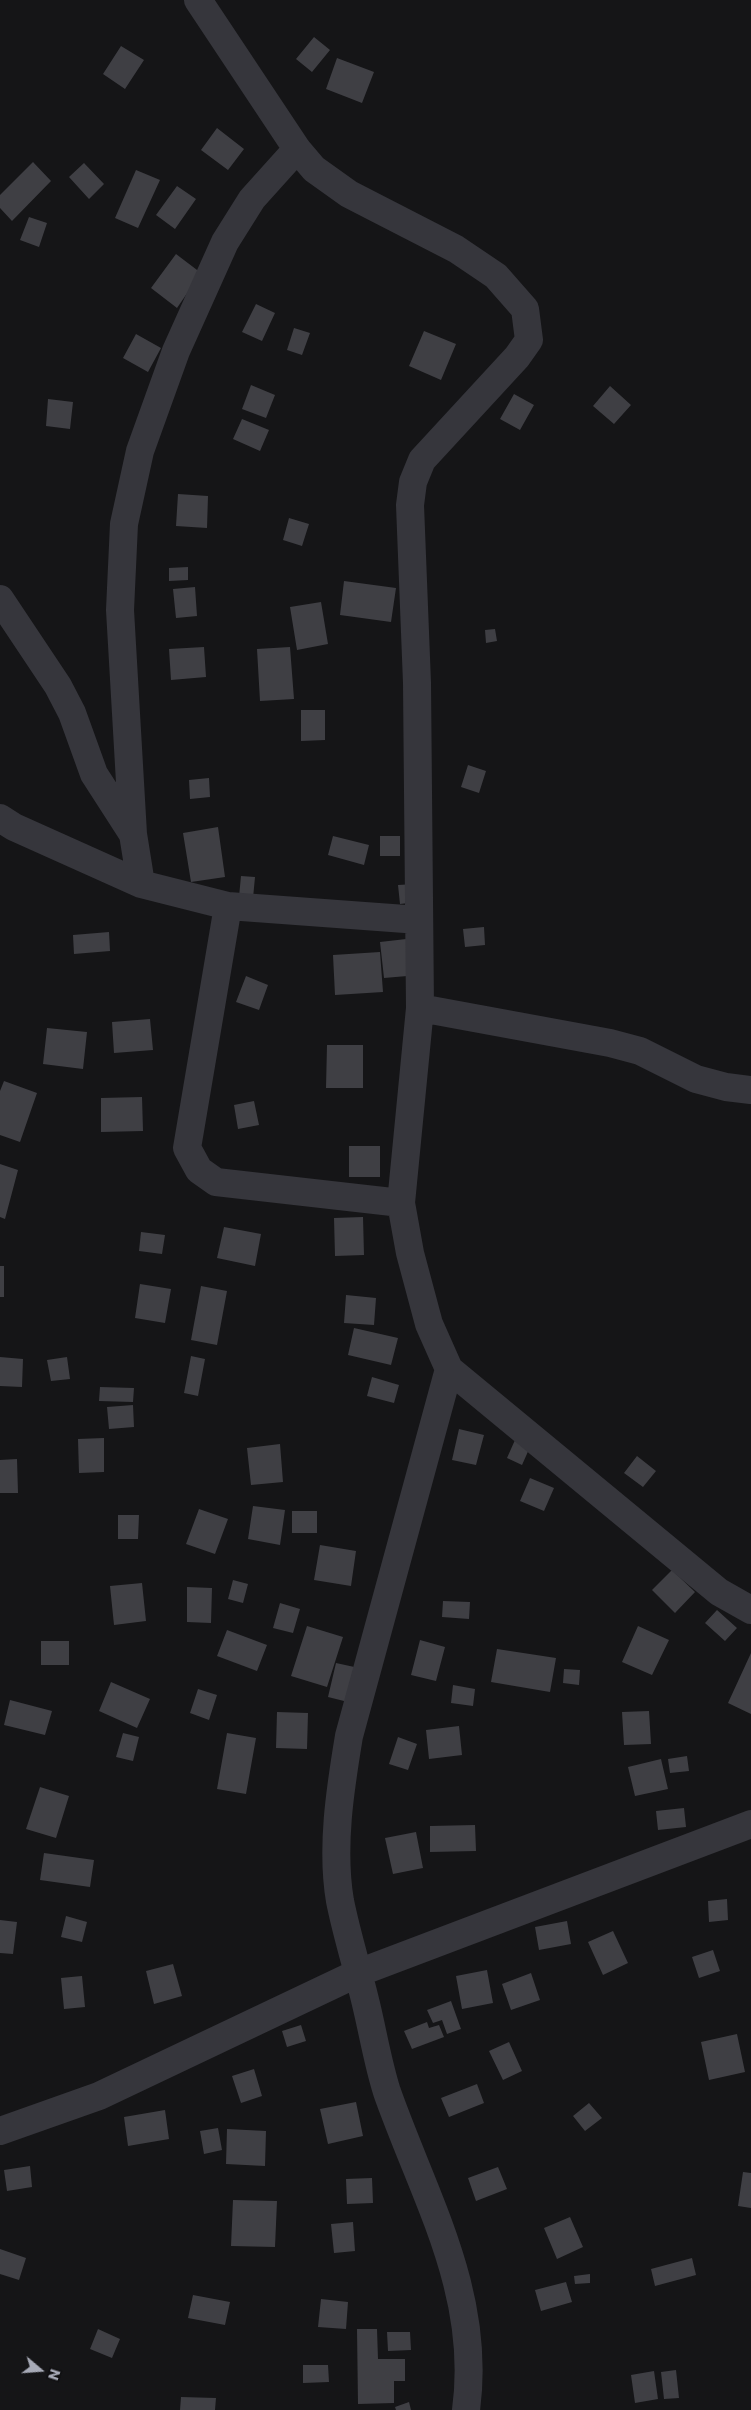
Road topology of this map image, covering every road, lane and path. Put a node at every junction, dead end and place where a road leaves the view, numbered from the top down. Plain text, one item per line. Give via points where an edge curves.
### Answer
1 (198, 0) edge
2 (297, 149) junction
3 (0, 599) edge
4 (0, 818) edge
5 (132, 834) junction
6 (141, 884) junction
7 (228, 906) junction
8 (419, 920) junction
9 (420, 1008) junction
10 (751, 1090) edge
11 (401, 1203) junction
12 (449, 1369) junction
13 (751, 1610) edge
14 (751, 1824) edge
15 (358, 1973) junction
16 (0, 2131) edge
17 (466, 2410) edge

1 - 2 street
2 - 5 street via 252,199 225,242 176,351 140,450 124,524 120,610
2 - 8 street via 314,169 349,194 456,249 496,276 525,309 529,340 422,460 412,482
3 - 5 street via 58,686 72,713 94,774
4 - 6 street
5 - 6 street
6 - 7 street
7 - 8 street
7 - 11 street via 187,1148 199,1170 216,1182
8 - 9 street
9 - 10 street via 610,1043 640,1051 696,1079
9 - 11 street
11 - 12 street via 410,1253 429,1324
12 - 13 street via 719,1592
12 - 15 street via 349,1736 340,1788 337,1849 340,1900
14 - 15 street
15 - 16 street via 99,2096
15 - 17 street via 387,2091 441,2226 461,2300 469,2349

